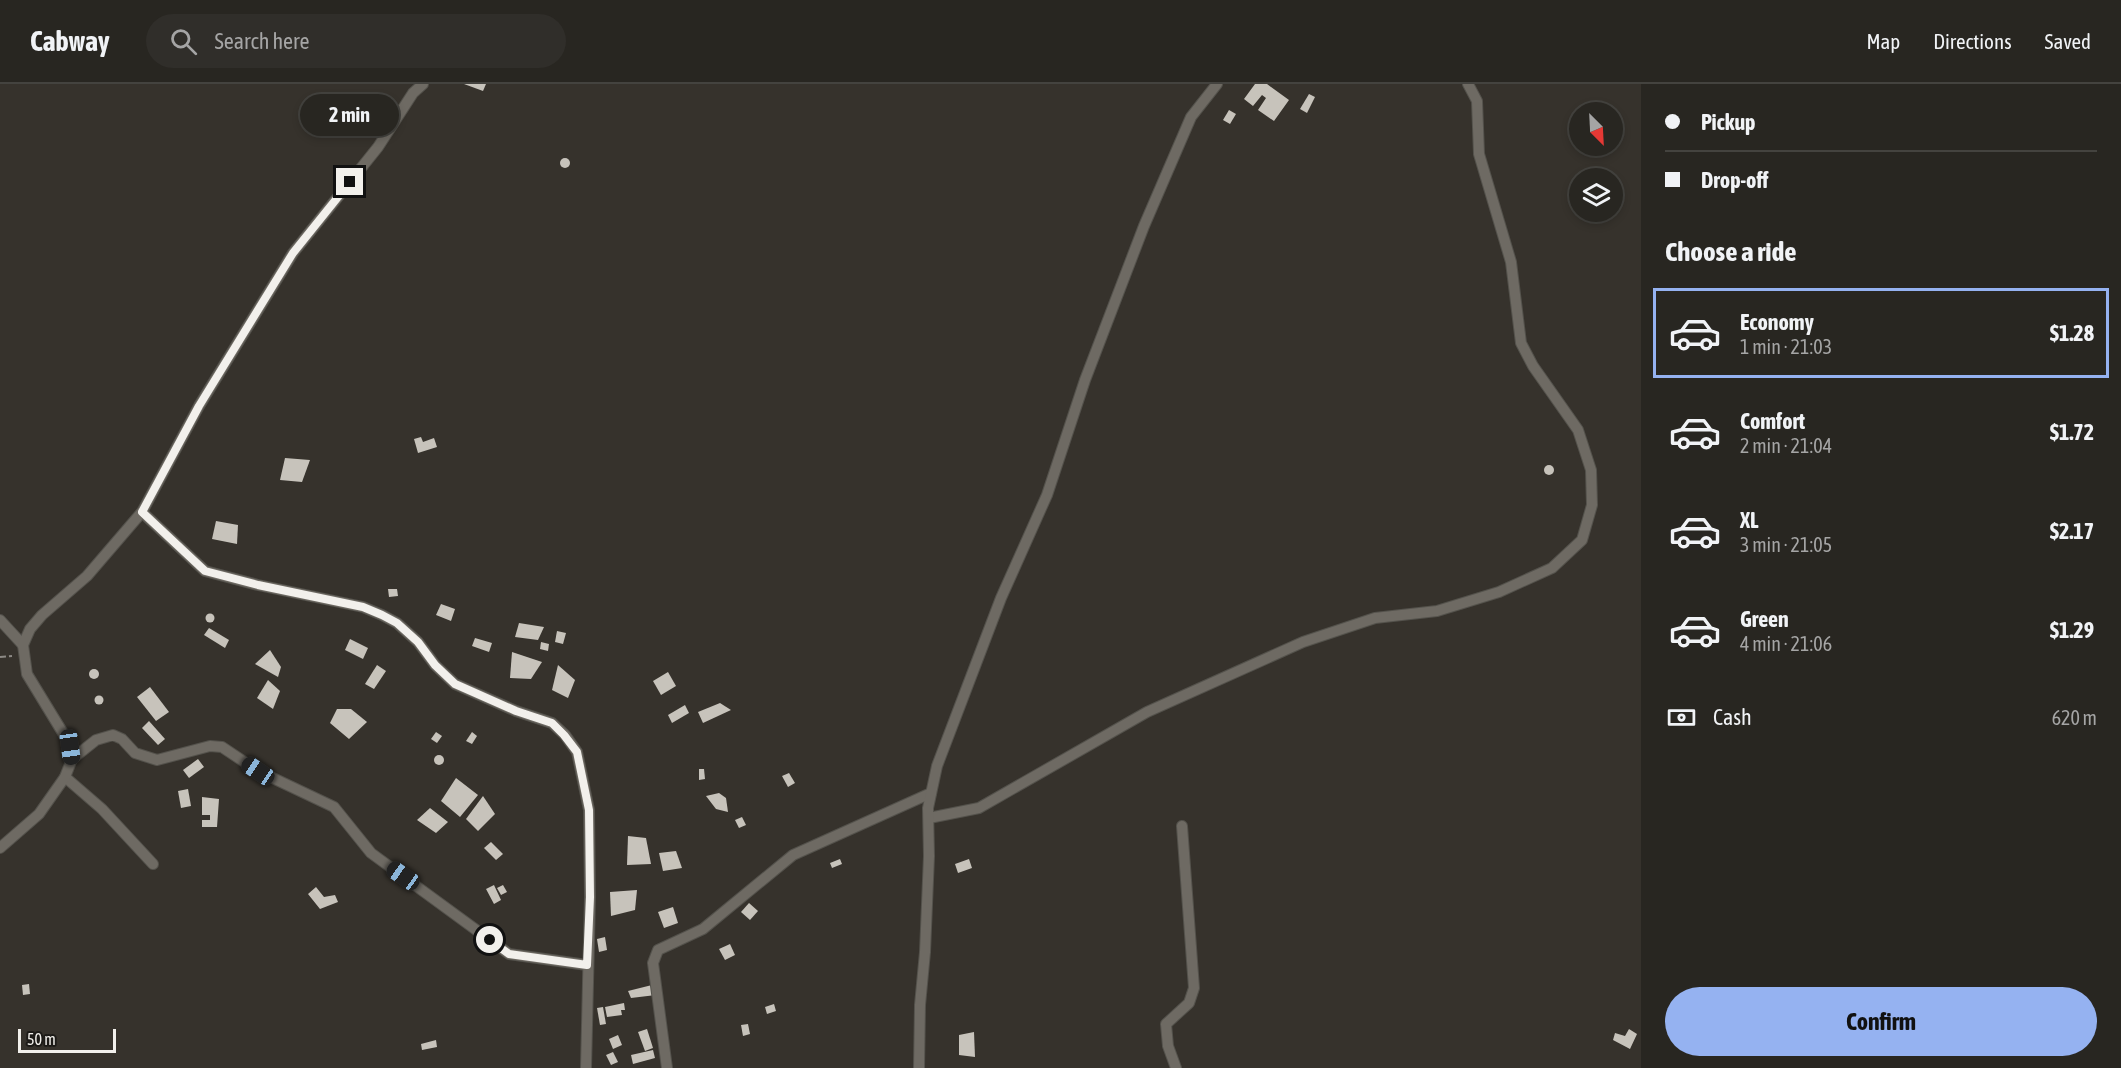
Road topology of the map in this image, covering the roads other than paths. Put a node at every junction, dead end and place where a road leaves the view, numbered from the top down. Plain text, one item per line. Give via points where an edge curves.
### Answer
1 (423, 84) edge
2 (1217, 84) edge
3 (1468, 84) edge
4 (142, 512) junction
5 (0, 620) edge
6 (23, 645) junction
7 (72, 759) junction
8 (65, 777) junction
9 (932, 793) junction
10 (929, 818) junction
11 (1182, 826) dead end
12 (0, 848) edge
13 (153, 864) dead end
14 (587, 965) junction
15 (586, 1068) edge
16 (667, 1068) edge
17 (919, 1068) edge
18 (1176, 1068) edge

1 - 4 street via 293,253 199,406
2 - 9 street via 1191,117 1144,226 1084,380 1047,495 1001,598 937,766
3 - 10 street via 1477,101 1479,154 1511,262 1521,343 1578,430 1591,470 1592,506 1582,540 1552,568 1499,592 1437,610 1375,618 1304,642 1147,712 979,808
4 - 6 street via 87,576 42,615
4 - 14 street via 205,571 363,607 382,615 418,642 455,684 552,723 564,735 577,752 589,810
5 - 6 street
6 - 7 street via 27,674 63,733
7 - 8 street
7 - 14 street via 96,741 113,735 135,753 157,760 210,746 222,747 258,771 334,807 371,853 509,954
8 - 12 street via 39,814
8 - 13 street via 102,809
9 - 10 street
9 - 16 street via 793,855 703,929 658,950 653,963
10 - 17 street
11 - 18 street via 1194,988 1189,1003 1166,1024
14 - 15 street

